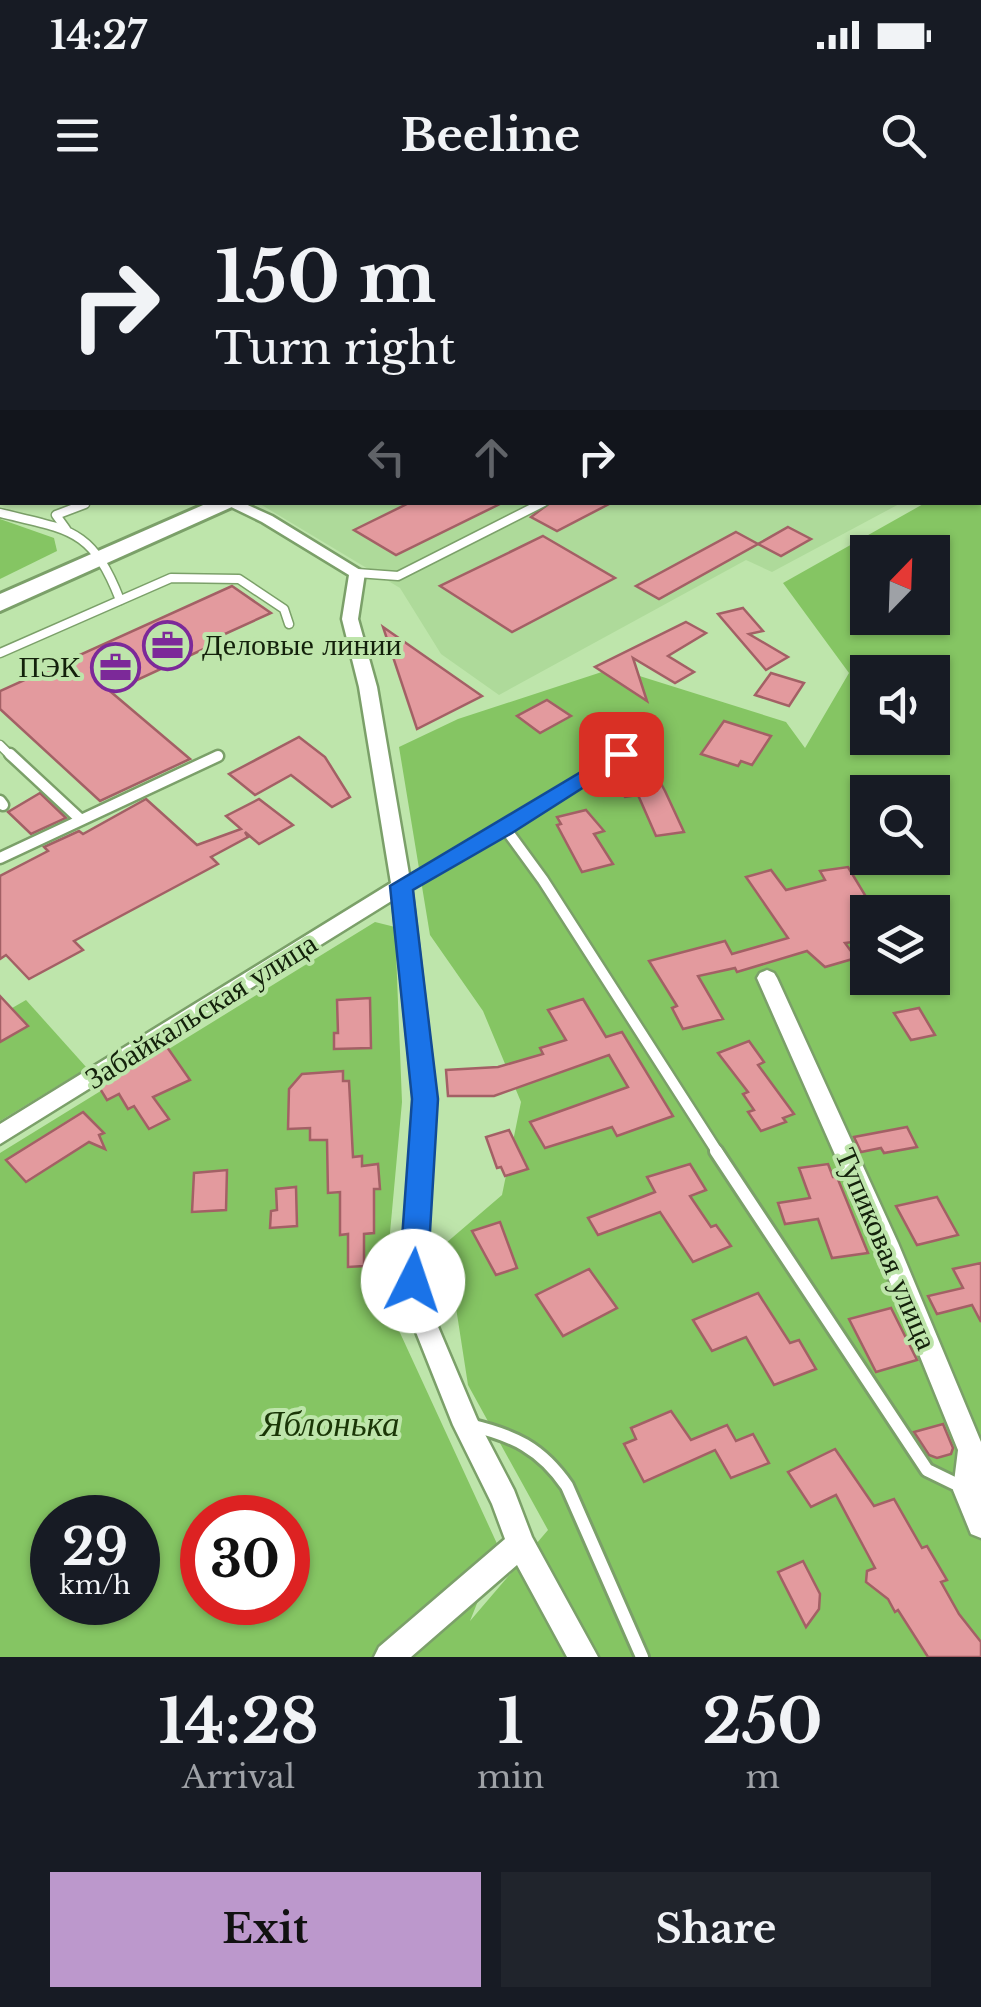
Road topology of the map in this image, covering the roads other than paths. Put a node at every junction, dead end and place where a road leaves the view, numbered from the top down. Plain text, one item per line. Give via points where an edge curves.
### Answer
1 (82, 505) edge
2 (225, 505) edge
3 (234, 505) edge
4 (538, 505) edge
5 (0, 513) edge
6 (66, 530) junction
7 (103, 558) junction
8 (357, 573) junction
9 (120, 600) junction
10 (0, 602) edge
11 (290, 624) dead end
12 (0, 653) edge
13 (646, 738) dead end
14 (0, 746) edge
15 (218, 756) dead end
16 (80, 820) junction
17 (505, 828) junction
18 (0, 858) edge
19 (401, 886) junction
20 (766, 978) dead end
21 (0, 1136) edge
22 (466, 1424) junction
23 (966, 1490) junction
24 (981, 1525) edge
25 (521, 1544) junction
26 (390, 1657) edge
27 (583, 1657) edge
28 (642, 1657) edge

1 - 6 lane via 56,515
2 - 7 main road
3 - 8 street
4 - 8 lane via 398,576
5 - 6 lane
6 - 7 lane
7 - 9 lane
7 - 10 main road
8 - 19 street via 350,620 368,687
9 - 11 lane via 171,578 239,579 284,610
9 - 12 lane
13 - 17 lane
14 - 16 lane
15 - 16 lane
16 - 18 lane
17 - 19 lane
17 - 23 lane via 927,1470
19 - 21 street, Забайкальская улица
19 - 22 street via 425,1099 413,1281
20 - 23 street, Тупиковая улица via 971,1450
22 - 25 street
22 - 28 lane via 518,1435 551,1461
23 - 24 street, Тупиковая улица
25 - 26 street
25 - 27 street

